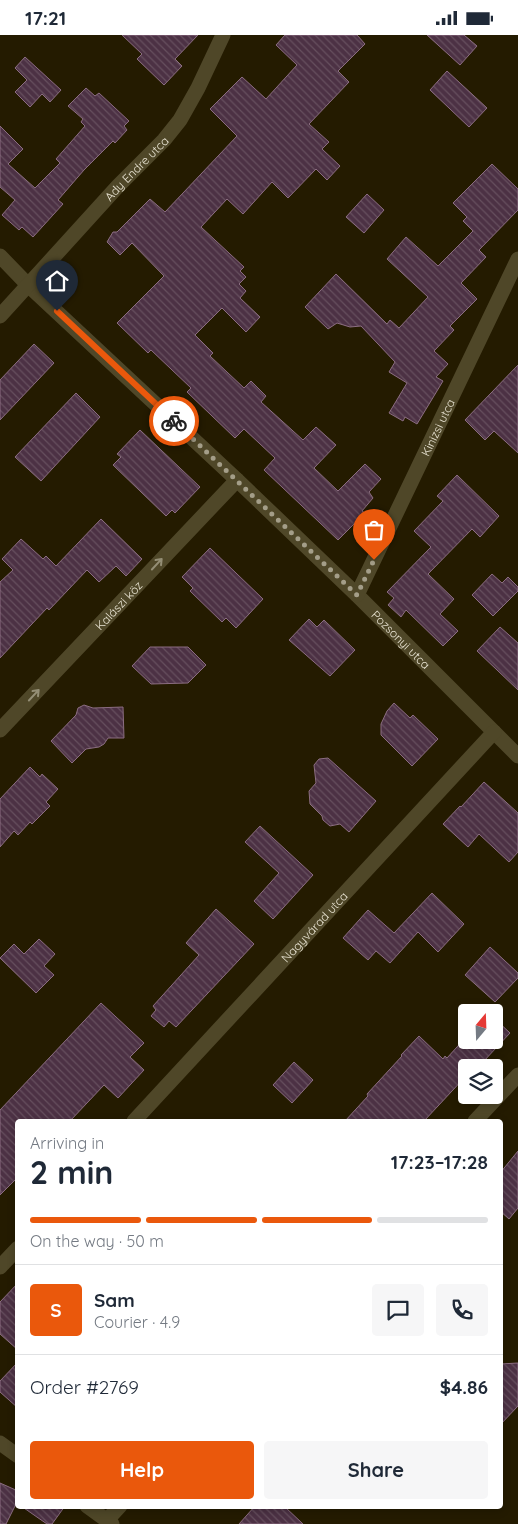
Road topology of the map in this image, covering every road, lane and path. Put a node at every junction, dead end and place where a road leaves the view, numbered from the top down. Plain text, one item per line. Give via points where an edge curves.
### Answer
1 (223, 35) edge
2 (0, 256) edge
3 (518, 259) edge
4 (29, 286) junction
5 (0, 317) edge
6 (237, 480) junction
7 (357, 595) junction
8 (0, 730) edge
9 (494, 732) junction
10 (518, 755) edge
11 (518, 1075) edge
12 (136, 1119) edge
13 (478, 1119) edge
14 (15, 1251) edge
15 (0, 1267) edge
16 (0, 1443) edge
17 (15, 1454) edge
18 (91, 1509) edge
19 (118, 1509) edge
20 (110, 1522) edge

1 - 4 street, Ady Endre utca via 180,120
2 - 4 street, Pozsonyi utca
3 - 7 street, Kinizsi utca
4 - 5 street, Ady Endre utca
4 - 6 street, Pozsonyi utca
6 - 7 street, Pozsonyi utca
8 -> 6 street, Kalászi köz
7 - 9 street, Pozsonyi utca
9 - 10 street, Pozsonyi utca
9 - 12 street, Nagyvárad utca
11 - 13 street
14 - 15 street
16 - 17 street
18 - 20 street
19 - 20 street

